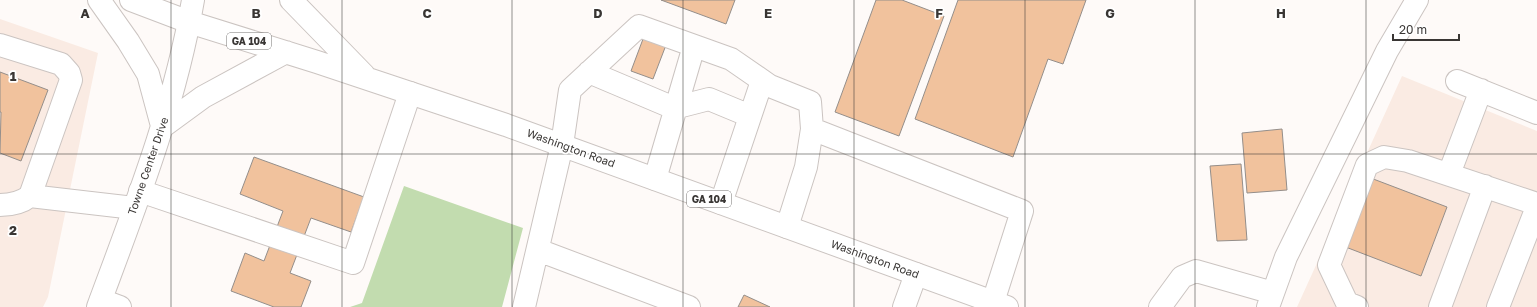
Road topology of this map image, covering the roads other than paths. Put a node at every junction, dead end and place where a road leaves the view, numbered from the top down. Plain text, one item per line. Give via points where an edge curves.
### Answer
1 (99, 0) edge
2 (132, 0) edge
3 (193, 0) edge
4 (208, 0) edge
5 (291, 0) edge
6 (1417, 0) edge
7 (189, 22) junction
8 (0, 45) edge
9 (694, 46) junction
10 (286, 52) junction
11 (589, 72) junction
12 (368, 79) junction
13 (762, 81) junction
14 (1457, 81) dead end
15 (1481, 90) junction
16 (410, 93) junction
17 (674, 108) junction
18 (1537, 112) edge
19 (750, 116) junction
20 (162, 127) junction
21 (812, 129) junction
22 (562, 145) junction
23 (1449, 174) junction
24 (655, 179) junction
25 (1485, 186) junction
26 (30, 196) junction
27 (137, 200) junction
28 (721, 203) junction
29 (0, 206) edge
30 (1537, 206) edge
31 (787, 227) junction
32 (538, 250) junction
33 (916, 274) junction
34 (1271, 300) edge
35 (1000, 304) edge
36 (107, 305) edge
37 (1352, 305) edge
38 (524, 307) edge
39 (689, 307) edge
40 (904, 307) edge
41 (1160, 307) edge
42 (1440, 307) edge
43 (1498, 307) edge

1 - 20 main road via 148,74
2 - 7 main road, Washington Road / GA 104
3 - 7 main road, Towne Center Drive
4 - 7 main road
5 - 12 main road
6 - 34 main road via 1387,51 1286,257
7 - 10 main road, Washington Road / GA 104
7 - 20 main road, Towne Center Drive
8 - 26 main road via 61,64 69,73 71,80
9 - 11 main road via 639,26
9 - 13 main road via 731,59
9 - 17 main road
10 - 12 main road, Washington Road / GA 104
10 - 20 main road via 203,97
11 - 17 main road
11 - 22 main road via 570,90
12 - 16 main road, Washington Road / GA 104
13 - 19 main road
13 - 21 main road via 810,102
14 - 15 main road
15 - 18 main road
15 - 23 main road
16 - 22 main road, Washington Road / GA 104
16 - 27 main road via 353,263
17 - 19 main road via 709,99
17 - 24 main road
19 - 28 main road
20 - 27 main road, Towne Center Drive
21 - 31 main road via 806,167
21 - 35 main road via 1022,211
22 - 24 main road, Washington Road / GA 104
22 - 32 main road
23 - 25 main road
23 - 37 main road via 1408,161 1384,157 1367,165 1329,265
24 - 28 main road, Washington Road / GA 104
25 - 30 main road
25 - 42 main road
26 - 27 main road
26 - 29 main road via 11,205
27 - 36 main road, Towne Center Drive
28 - 31 main road, Washington Road / GA 104
30 - 43 main road
31 - 33 main road, Washington Road / GA 104
32 - 38 main road
32 - 39 main road
33 - 35 main road, Washington Road / GA 104
33 - 40 main road
34 - 41 main road via 1196,271 1182,277

